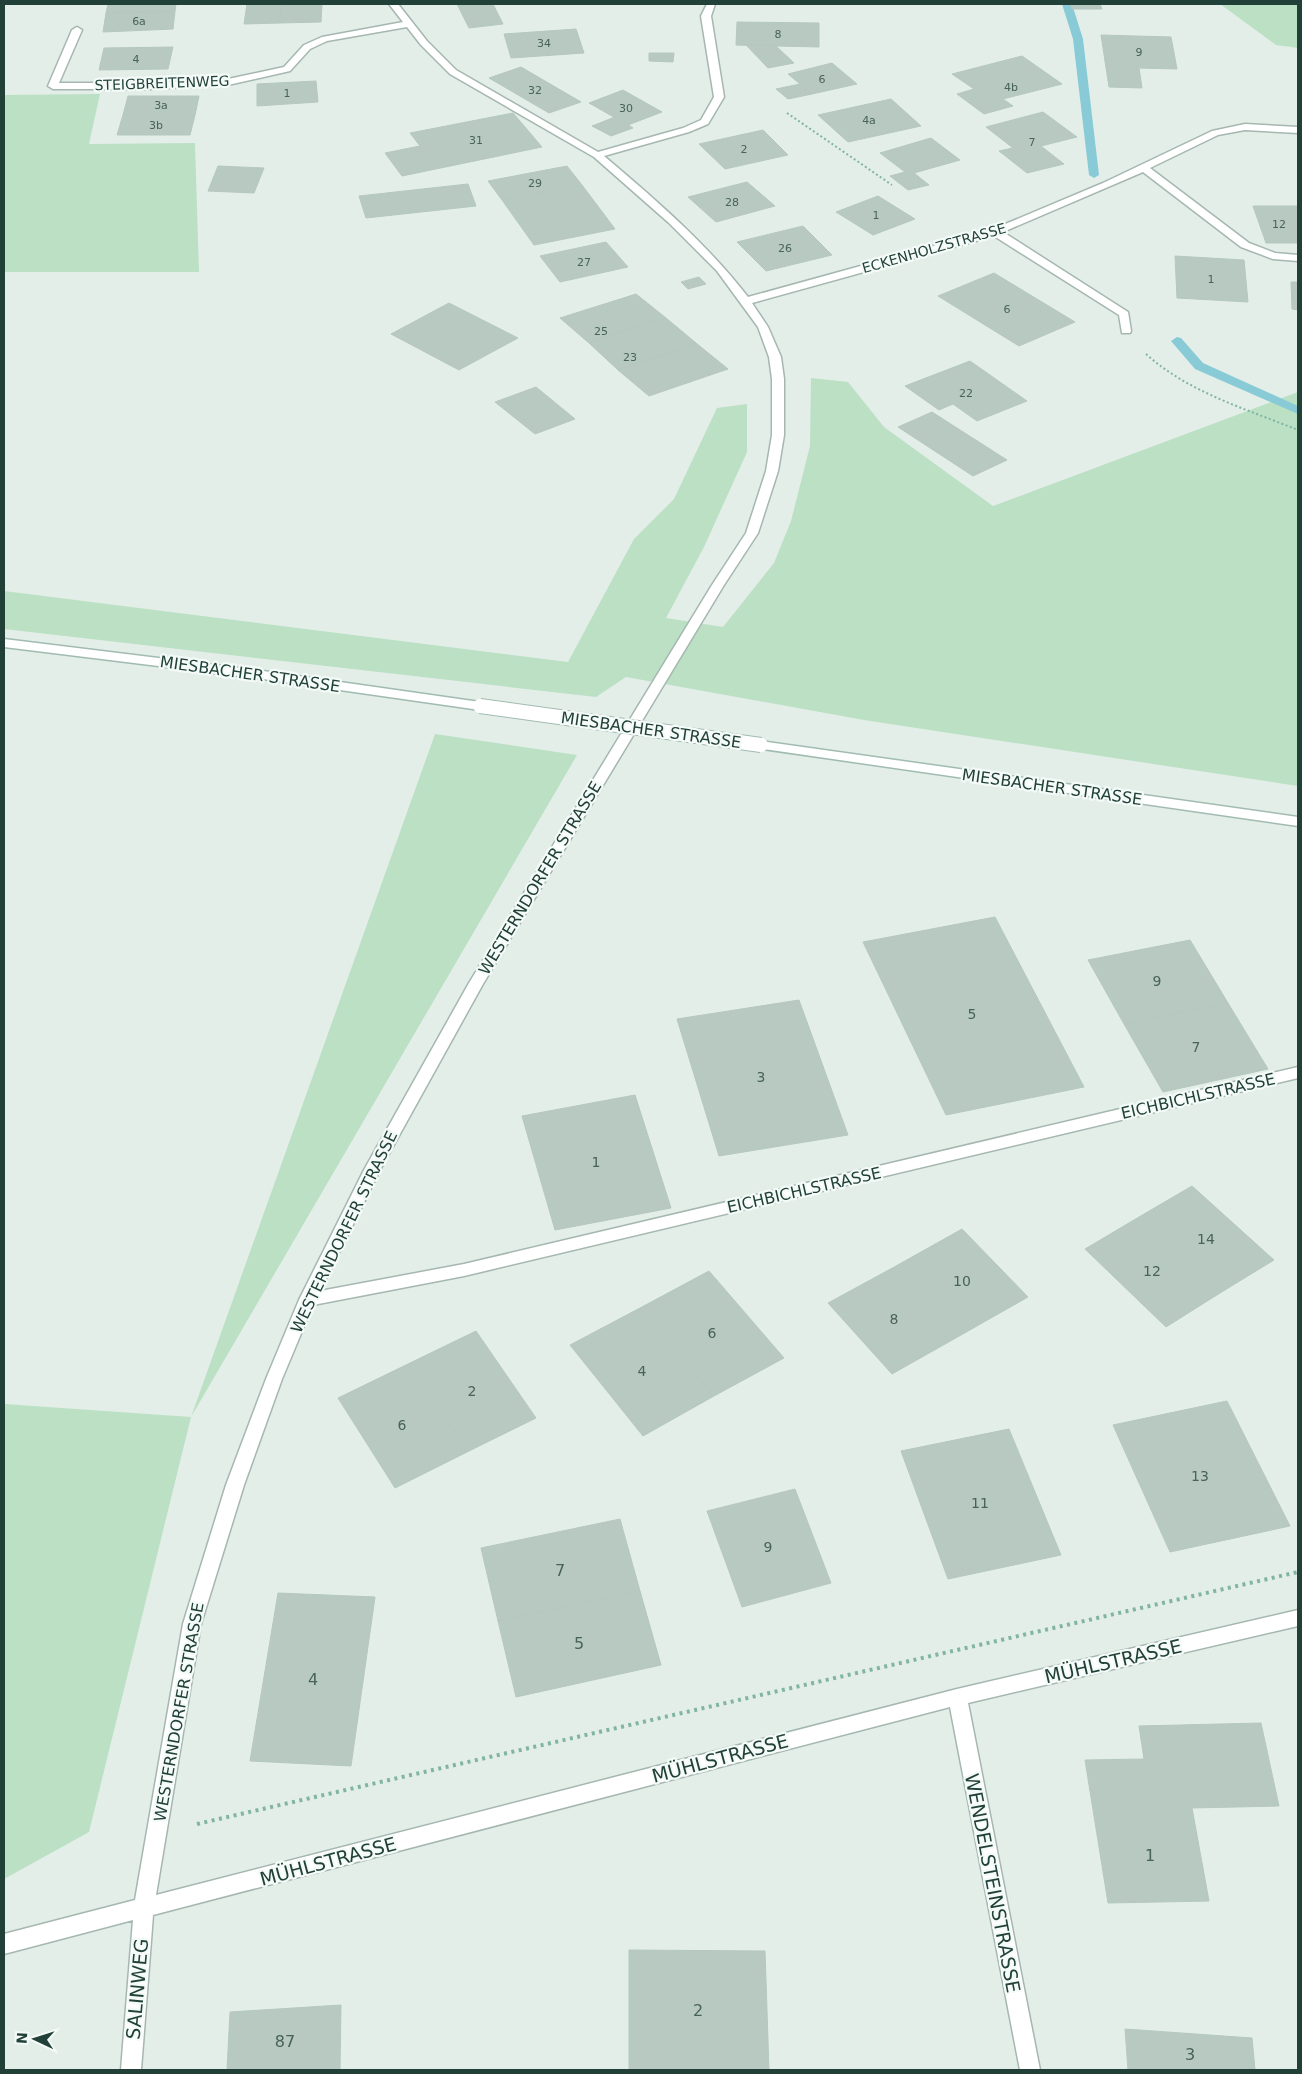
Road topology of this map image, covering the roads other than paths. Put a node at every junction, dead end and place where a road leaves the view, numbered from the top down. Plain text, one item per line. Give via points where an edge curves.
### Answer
1 (394, 4) edge
2 (711, 4) edge
3 (410, 24) junction
4 (77, 30) dead end
5 (1298, 130) edge
6 (597, 155) junction
7 (1143, 167) junction
8 (995, 232) junction
9 (1298, 258) edge
10 (746, 300) junction
11 (1126, 331) road end
12 (4, 643) edge
13 (1298, 822) edge
14 (1298, 1073) edge
15 (307, 1300) junction
16 (1298, 1618) edge
17 (957, 1697) junction
18 (144, 1908) junction
19 (4, 1944) edge
20 (131, 2070) edge
21 (1030, 2070) edge

1 - 3 street, WESTERNDORFER STRASSE
2 - 6 street via 706,16 719,97 705,122
3 - 4 street, STEIGBREITENWEG via 325,39 307,47 286,69 228,82 53,86
3 - 6 street, WESTERNDORFER STRASSE via 435,56 453,72
5 - 7 street, ECKENHOLZSTRASSE via 1245,127 1215,133
6 - 10 street, WESTERNDORFER STRASSE via 673,221 721,269
7 - 8 street, ECKENHOLZSTRASSE
7 - 9 street via 1245,245 1273,256
8 - 10 street, ECKENHOLZSTRASSE
8 - 11 street via 1124,314
10 - 15 street, WESTERNDORFER STRASSE via 763,327 775,357 778,379 778,435 772,471 752,533 476,983 372,1170
12 - 13 street, MIESBACHER STRASSE, bridge via 265,676
14 - 15 street, EICHBICHLSTRASSE via 464,1270
15 - 18 street, WESTERNDORFER STRASSE via 235,1485 192,1624
16 - 17 street, MÜHLSTRASSE
17 - 18 street, MÜHLSTRASSE
17 - 21 street, WENDELSTEINSTRASSE
18 - 19 street, MÜHLSTRASSE
18 - 20 street, SALINWEG

